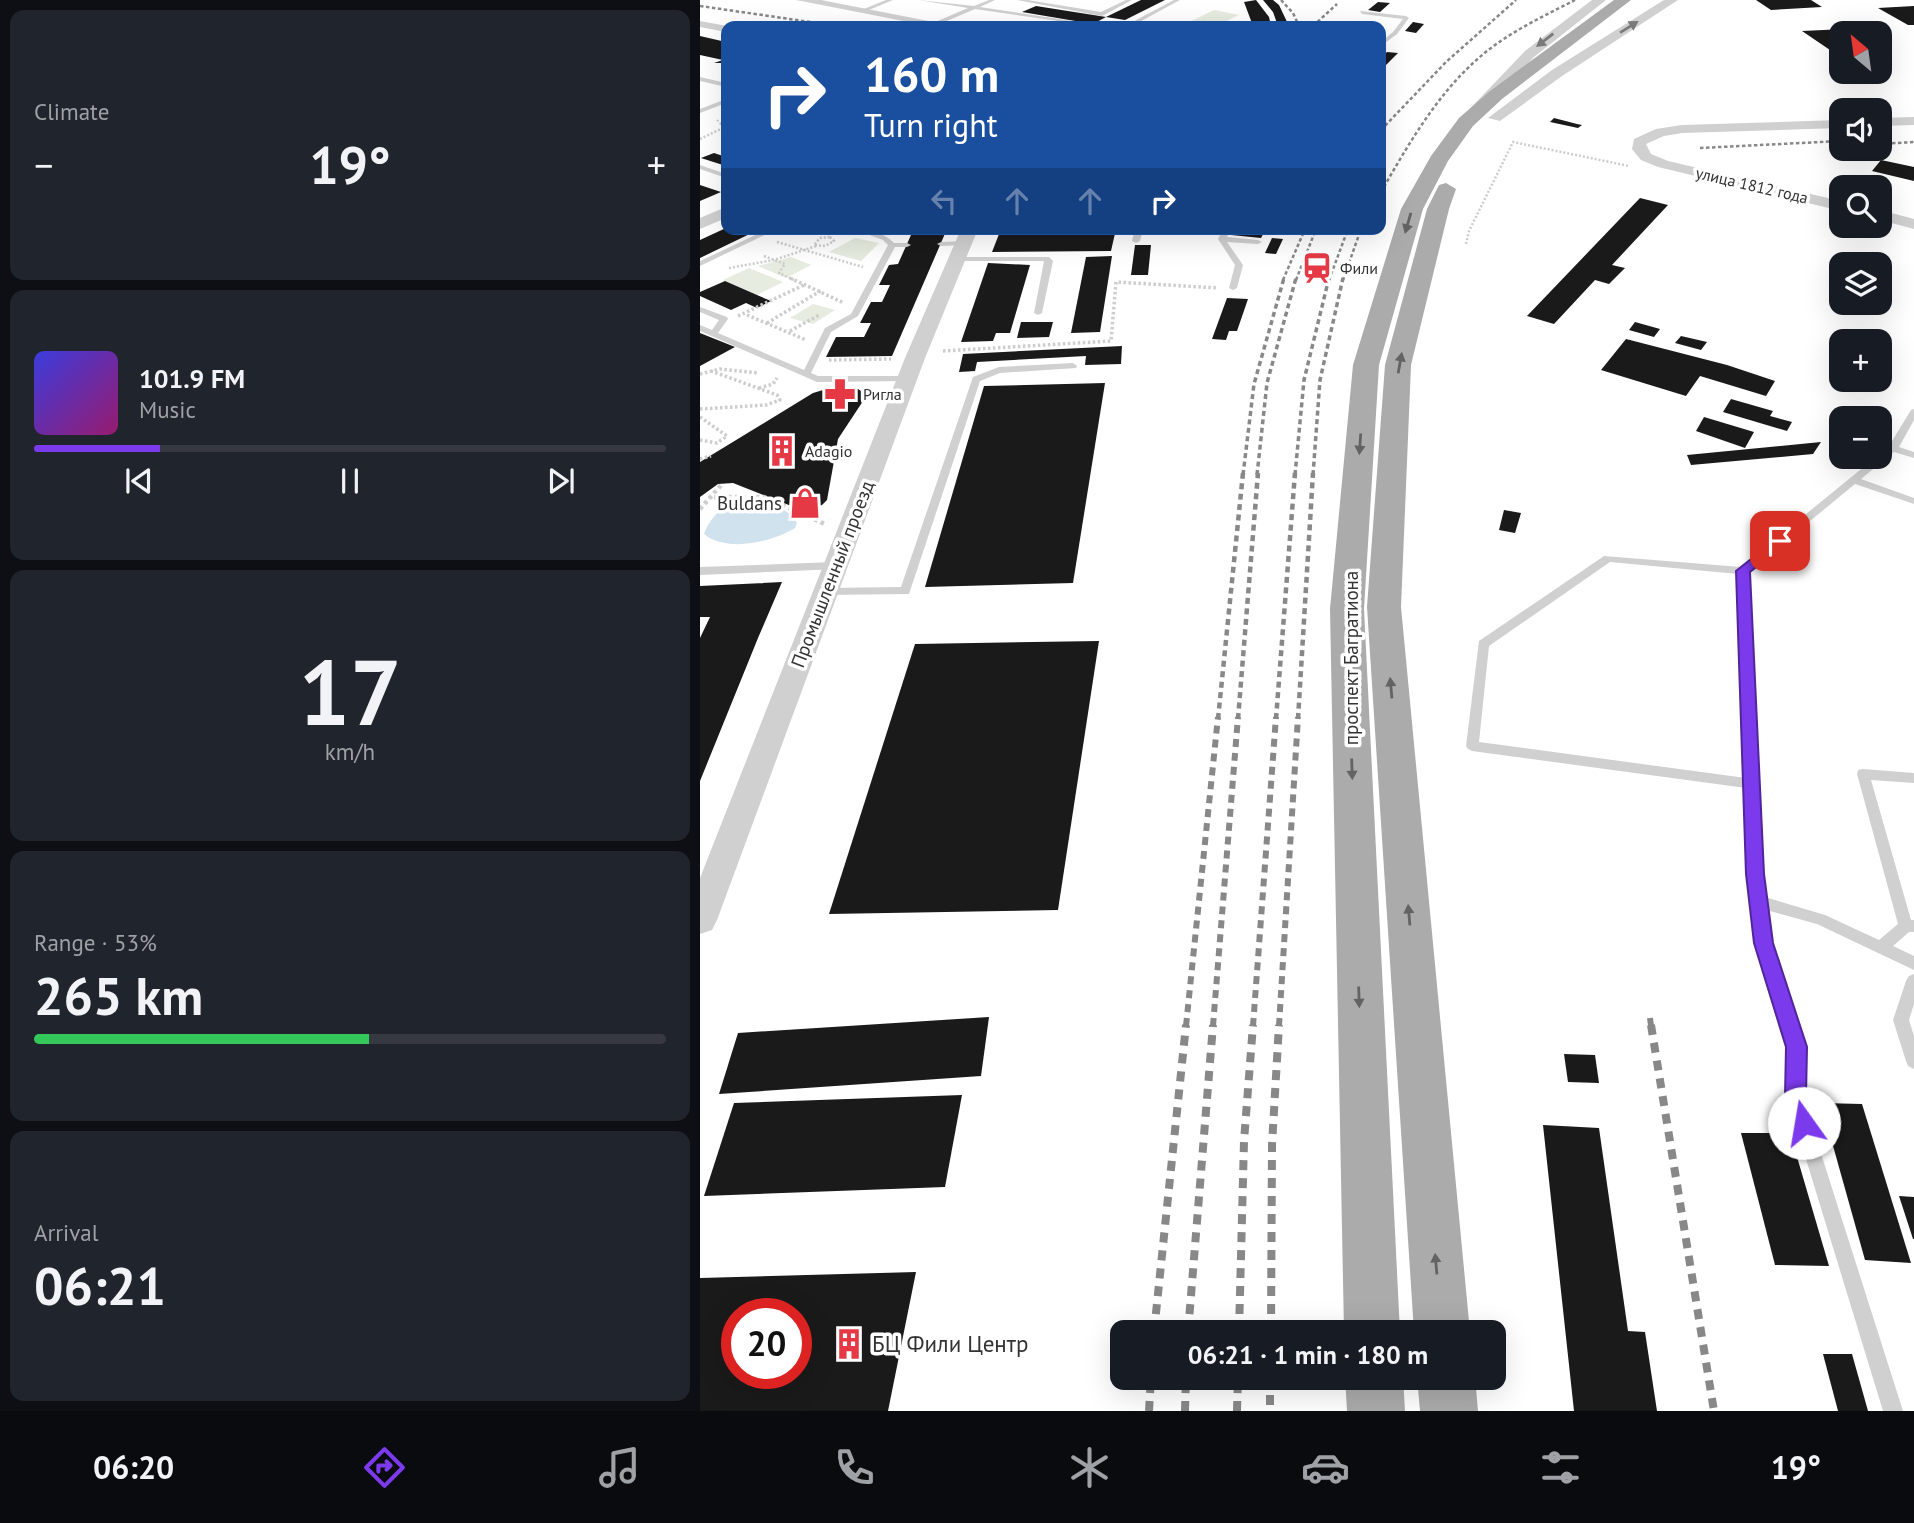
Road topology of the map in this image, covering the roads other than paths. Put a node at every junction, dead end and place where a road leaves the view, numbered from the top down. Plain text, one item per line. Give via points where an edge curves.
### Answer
1 (802, 0) edge
2 (891, 0) edge
3 (920, 0) edge
4 (993, 0) edge
5 (1019, 0) edge
6 (1129, 0) edge
7 (1178, 0) edge
8 (1624, 0) edge
9 (1644, 0) edge
10 (1672, 0) edge
11 (832, 2) edge
12 (971, 9) junction
13 (862, 11) junction
14 (1362, 12) dead end
15 (1605, 13) edge
16 (919, 21) edge
17 (949, 21) edge
18 (1063, 21) edge
19 (1138, 21) edge
20 (700, 23) edge
21 (721, 28) edge
22 (1386, 39) edge
23 (700, 79) edge
24 (721, 84) edge
25 (721, 103) edge
26 (703, 110) edge
27 (1480, 120) junction
28 (1914, 121) edge
29 (1892, 122) edge
30 (1829, 124) edge
31 (700, 167) edge
32 (711, 170) junction
33 (721, 174) edge
34 (700, 175) edge
35 (1829, 203) edge
36 (721, 214) edge
37 (1892, 218) edge
38 (700, 224) edge
39 (1914, 224) edge
40 (762, 235) edge
41 (876, 235) edge
42 (1138, 235) edge
43 (1224, 235) edge
44 (1222, 239) junction
45 (1136, 241) dead end
46 (1258, 242) dead end
47 (959, 244) edge
48 (892, 245) junction
49 (907, 245) dead end
50 (700, 264) edge
51 (1232, 288) road end
52 (700, 309) edge
53 (1038, 313) dead end
54 (700, 328) edge
55 (713, 334) junction
56 (1073, 366) dead end
57 (903, 369) junction
58 (806, 374) junction
59 (1914, 412) edge
60 (1892, 448) joint
61 (1914, 455) edge
62 (1867, 469) edge
63 (1854, 480) junction
64 (1914, 501) edge
65 (835, 566) junction
66 (700, 571) edge
67 (1743, 571) junction
68 (824, 592) junction
69 (1914, 778) edge
70 (1752, 784) junction
71 (1758, 901) junction
72 (700, 920) edge
73 (1910, 926) edge
74 (1882, 946) junction
75 (1914, 963) edge
76 (1914, 981) edge
77 (1914, 1061) edge
78 (1372, 1320) edge
79 (1441, 1320) edge
80 (1375, 1390) edge
81 (1447, 1390) edge
82 (1376, 1411) edge
83 (1448, 1411) edge
84 (1893, 1411) edge

1 - 11 street
2 - 13 lane
3 - 12 lane
4 - 12 lane
5 - 6 lane via 1102,14
7 - 19 lane
8 - 15 main road, проспект Багратиона
9 - 15 main road, проспект Багратиона
27 -> 10 street
11 - 13 street
12 - 17 lane
12 - 18 lane
13 - 16 street
14 - 22 lane via 1406,18
15 -> 27 main road, проспект Багратиона via 1553,50
15 - 27 main road, проспект Багратиона via 1570,53
20 - 21 street
23 - 24 lane
25 - 26 lane
27 -> 78 main road, проспект Багратиона via 1438,160 1412,209 1366,365 1347,623
79 -> 27 main road, проспект Багратиона via 1384,607 1398,365 1437,209
28 - 29 street
30 - 35 street, улица 1812 года via 1682,130 1661,132 1639,142 1646,157 1663,164
31 - 32 lane
32 - 33 lane
32 - 34 lane
36 - 38 street
37 - 39 street
40 - 50 lane
41 - 48 lane
42 - 45 lane
43 - 44 lane
44 - 46 lane
44 - 51 lane via 1239,265
47 - 53 lane via 1049,261
47 - 57 street, Промышленный проезд
48 - 49 lane
48 - 58 lane via 857,312 828,330
52 - 55 lane via 724,319
54 - 55 lane
55 - 58 lane
56 - 68 lane via 999,370 976,379 905,591
57 - 58 lane via 817,379
57 - 65 street, Промышленный проезд
59 - 60 lane
60 - 61 lane
62 - 63 lane
63 - 64 lane
63 - 67 lane
65 - 66 lane
65 - 68 street, Промышленный проезд
67 - 70 lane
67 - 70 lane via 1608,558 1483,644 1472,746
68 - 72 street, Промышленный проезд
69 - 73 lane via 1863,774
70 - 71 lane
71 - 74 lane via 1820,919
71 - 84 lane via 1763,943 1797,1047 1796,1097
73 - 74 lane
74 - 75 lane
76 - 77 lane via 1901,1020
80 - 82 main road
81 - 83 main road

